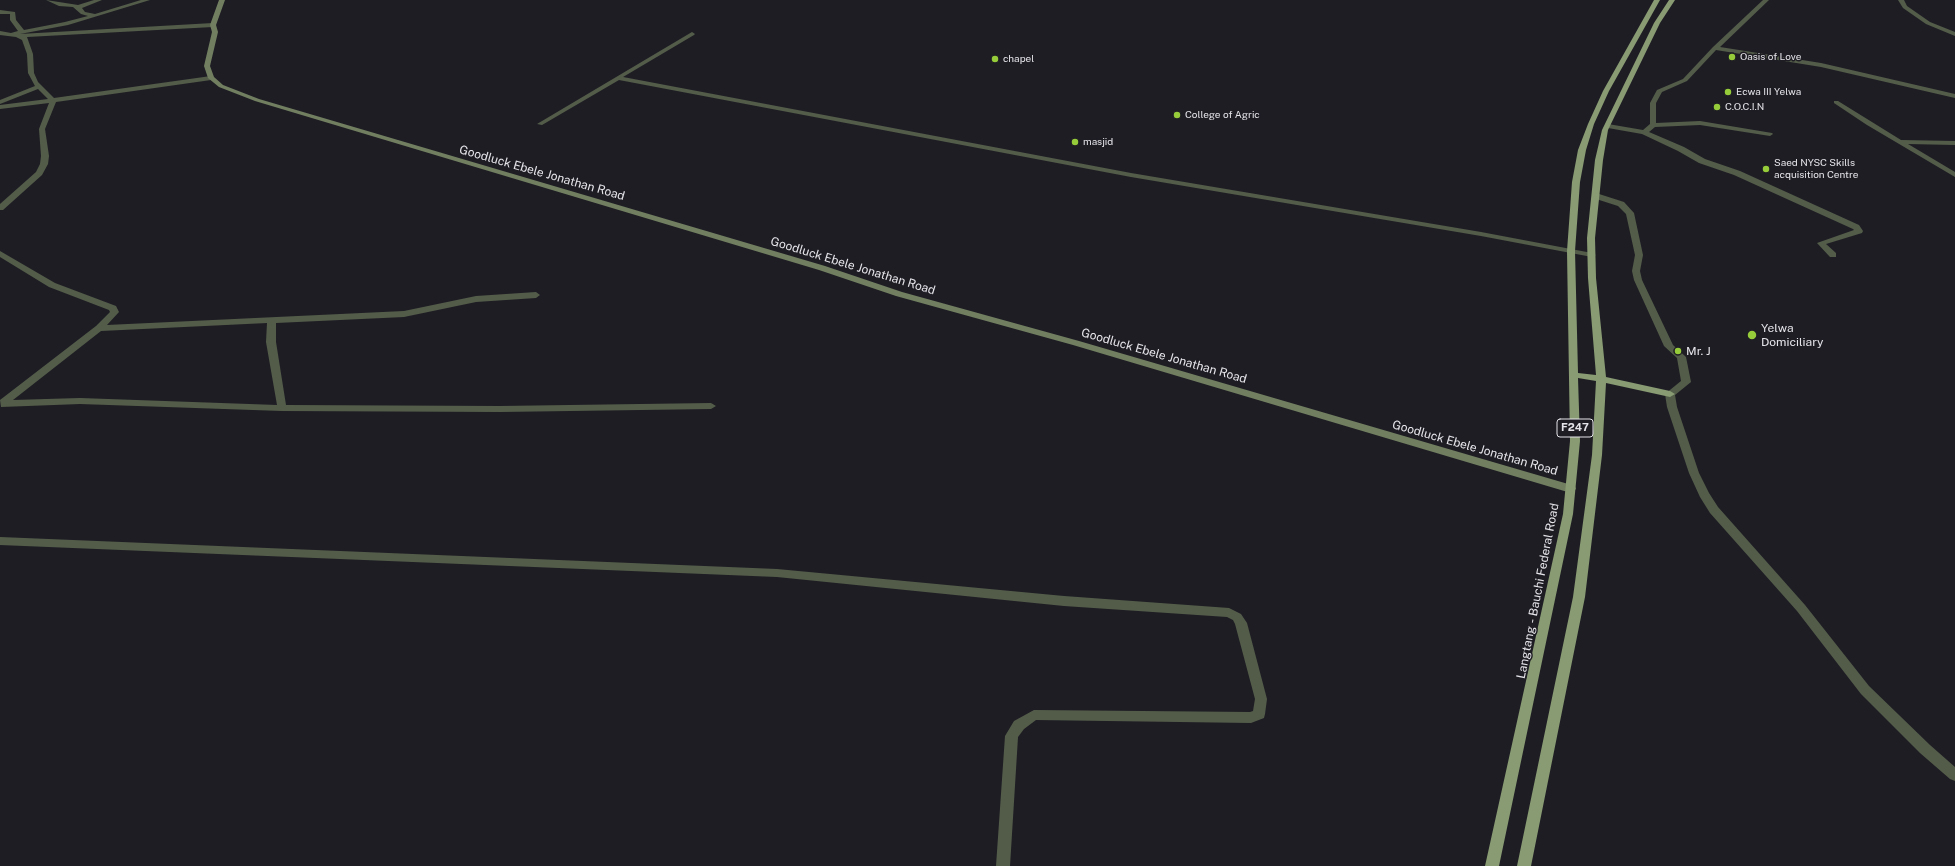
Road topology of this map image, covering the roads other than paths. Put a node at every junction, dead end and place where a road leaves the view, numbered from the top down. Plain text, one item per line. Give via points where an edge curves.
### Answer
1 (50, 0) edge
2 (99, 0) edge
3 (147, 0) edge
4 (222, 0) edge
5 (1657, 0) edge
6 (1672, 0) edge
7 (1766, 0) edge
8 (1901, 0) edge
9 (78, 7) junction
10 (0, 12) edge
11 (94, 15) junction
12 (213, 25) junction
13 (0, 33) edge
14 (22, 34) junction
15 (692, 34) dead end
16 (1955, 34) edge
17 (1715, 48) junction
18 (211, 78) junction
19 (617, 78) junction
20 (38, 87) junction
21 (1955, 96) edge
22 (53, 100) junction
23 (0, 102) edge
24 (1836, 102) dead end
25 (0, 107) edge
26 (540, 124) dead end
27 (1653, 125) junction
28 (1608, 126) junction
29 (1644, 132) junction
30 (1770, 134) dead end
31 (1900, 142) junction
32 (1955, 143) edge
33 (1955, 175) edge
34 (1596, 196) junction
35 (0, 208) edge
36 (1571, 251) junction
37 (0, 253) edge
38 (1592, 255) junction
39 (1833, 255) dead end
40 (536, 295) dead end
41 (272, 321) junction
42 (98, 328) junction
43 (1575, 375) junction
44 (1601, 379) junction
45 (1670, 394) junction
46 (1, 404) edge
47 (711, 406) dead end
48 (282, 408) junction
49 (1571, 489) junction
50 (0, 541) edge
51 (1955, 775) edge
52 (1003, 866) edge
53 (1492, 866) edge
54 (1524, 866) edge

1 - 9 street
2 - 9 street
3 - 11 street
4 - 12 main road
5 - 36 main road, Langtang - Bauchi Federal Road / F247 via 1606,91 1588,130 1576,182
6 - 28 main road, F247 via 1635,64
7 - 17 street
8 - 16 street via 1905,7 1928,23
9 - 11 street via 83,13
10 - 14 street via 13,13 13,20
11 - 14 street
12 - 14 street
12 - 18 main road via 215,32 207,66
13 - 14 street
14 - 20 street via 30,54 31,73
15 - 19 street
17 - 21 street via 1821,65
17 - 27 street via 1685,80 1659,91 1654,103
18 - 22 street
18 - 49 main road, Goodluck Ebele Jonathan Road via 221,86 257,100 386,139 814,266 899,294 1076,343
19 - 26 street
19 - 36 street via 1131,174
20 - 22 street
20 - 23 street
22 - 25 street
22 - 35 street via 42,129 44,164 39,173
24 - 31 street
27 - 29 street
27 - 30 street via 1700,124
28 - 29 street
28 - 34 main road, F247 via 1599,160
29 - 39 street via 1702,161 1737,173 1856,227 1859,231 1821,243
31 - 32 street
31 - 33 street
34 - 38 main road, F247
34 - 45 street via 1621,204 1630,213 1638,255 1638,280 1669,346 1681,357 1686,382
36 - 38 street
36 - 43 main road, Langtang - Bauchi Federal Road / F247
37 - 42 street via 52,285 115,309 113,315
38 - 44 main road, F247
40 - 41 street via 476,299 404,314
41 - 42 street
41 - 48 street via 271,342
42 - 46 street
43 - 44 main road
43 - 49 main road, Langtang - Bauchi Federal Road / F247 via 1575,441
44 - 45 main road
44 - 54 main road, F247 via 1597,455 1579,597
45 - 51 street via 1694,473 1714,510 1801,608 1865,690
46 - 48 street via 80,400
47 - 48 street via 578,409
49 - 53 main road, Langtang - Bauchi Federal Road / F247 via 1568,514
50 - 52 street via 777,573 1064,601 1229,613 1237,617 1241,623 1261,699 1259,714 1251,718 1034,715 1018,725 1012,736

